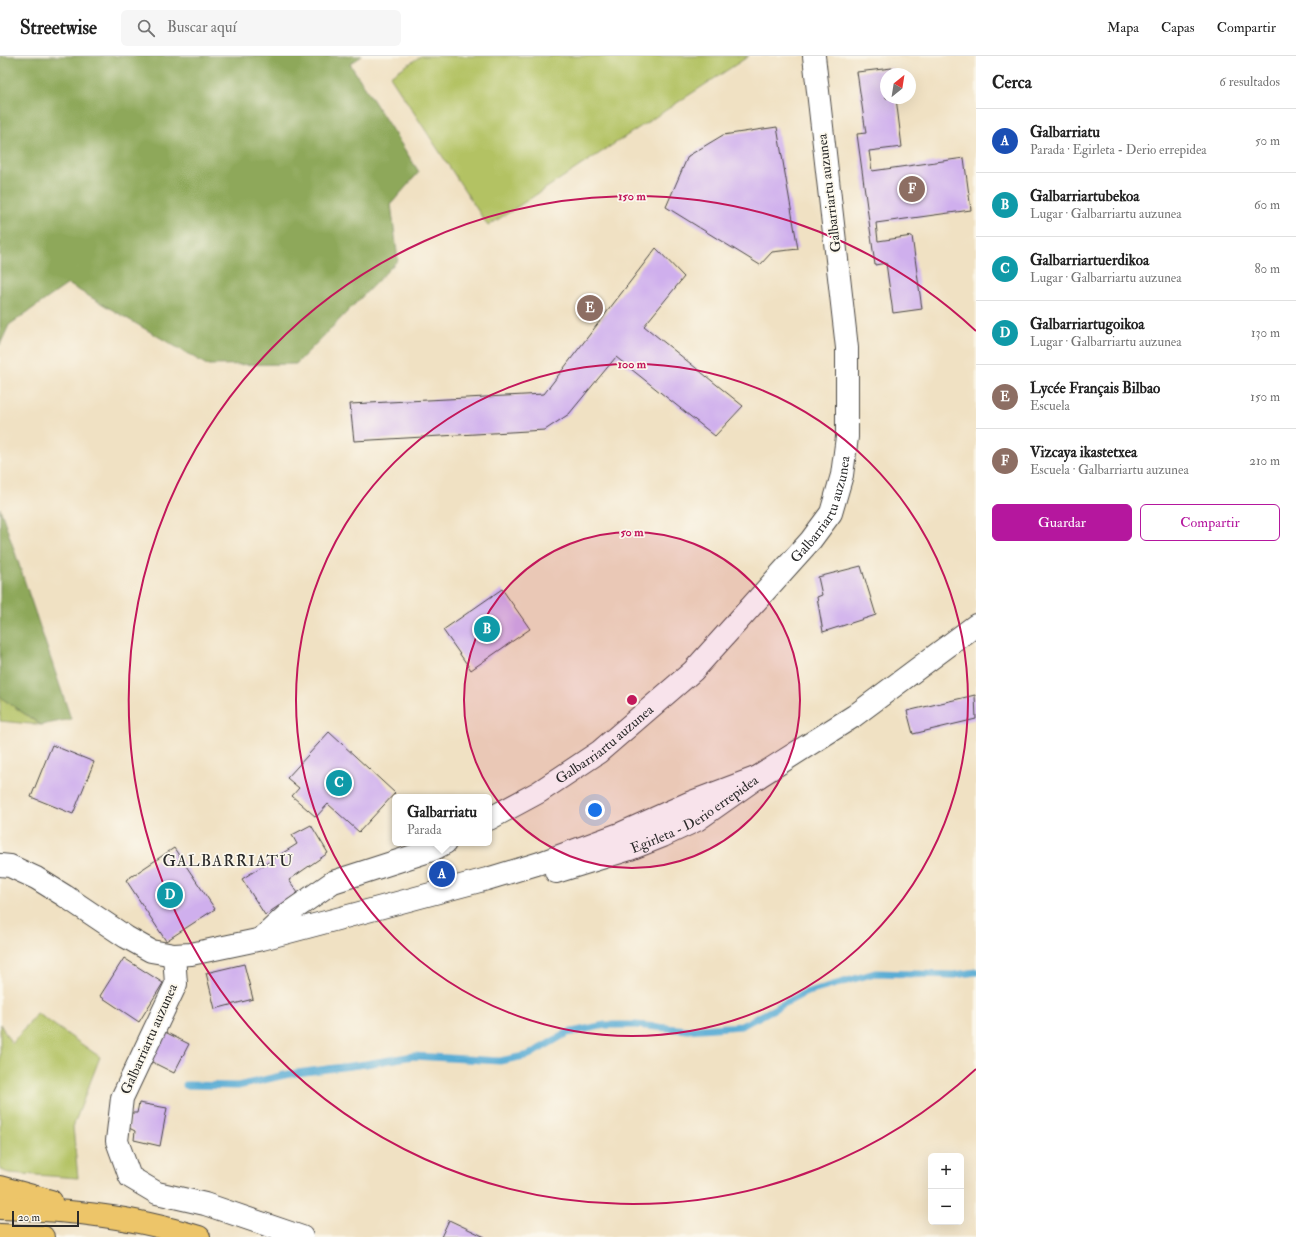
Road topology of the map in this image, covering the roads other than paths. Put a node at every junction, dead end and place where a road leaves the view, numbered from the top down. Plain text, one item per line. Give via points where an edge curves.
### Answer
1 (814, 56) edge
2 (976, 625) edge
3 (492, 817) edge
4 (439, 846) edge
5 (0, 865) edge
6 (262, 938) junction
7 (174, 955) junction
8 (0, 1188) edge
9 (0, 1208) edge
10 (104, 1216) junction
11 (0, 1235) edge
12 (44, 1237) edge
13 (199, 1237) edge
14 (302, 1237) edge

1 - 3 street, Galbarriartu auzunea via 847,348 847,437 842,475 831,513 811,540 693,671 599,752 539,792
2 - 6 street, Egirleta - Derio errepidea via 854,716 758,777 689,803 622,833 540,863
4 - 6 street via 333,882 290,912
5 - 7 street via 10,866 36,878 151,952
6 - 7 street via 191,954
7 - 14 street, Galbarriartu auzunea via 176,984 122,1098 117,1141 130,1178 157,1193 205,1204
8 - 10 main road
9 - 10 main road
10 - 13 main road
11 - 12 main road

